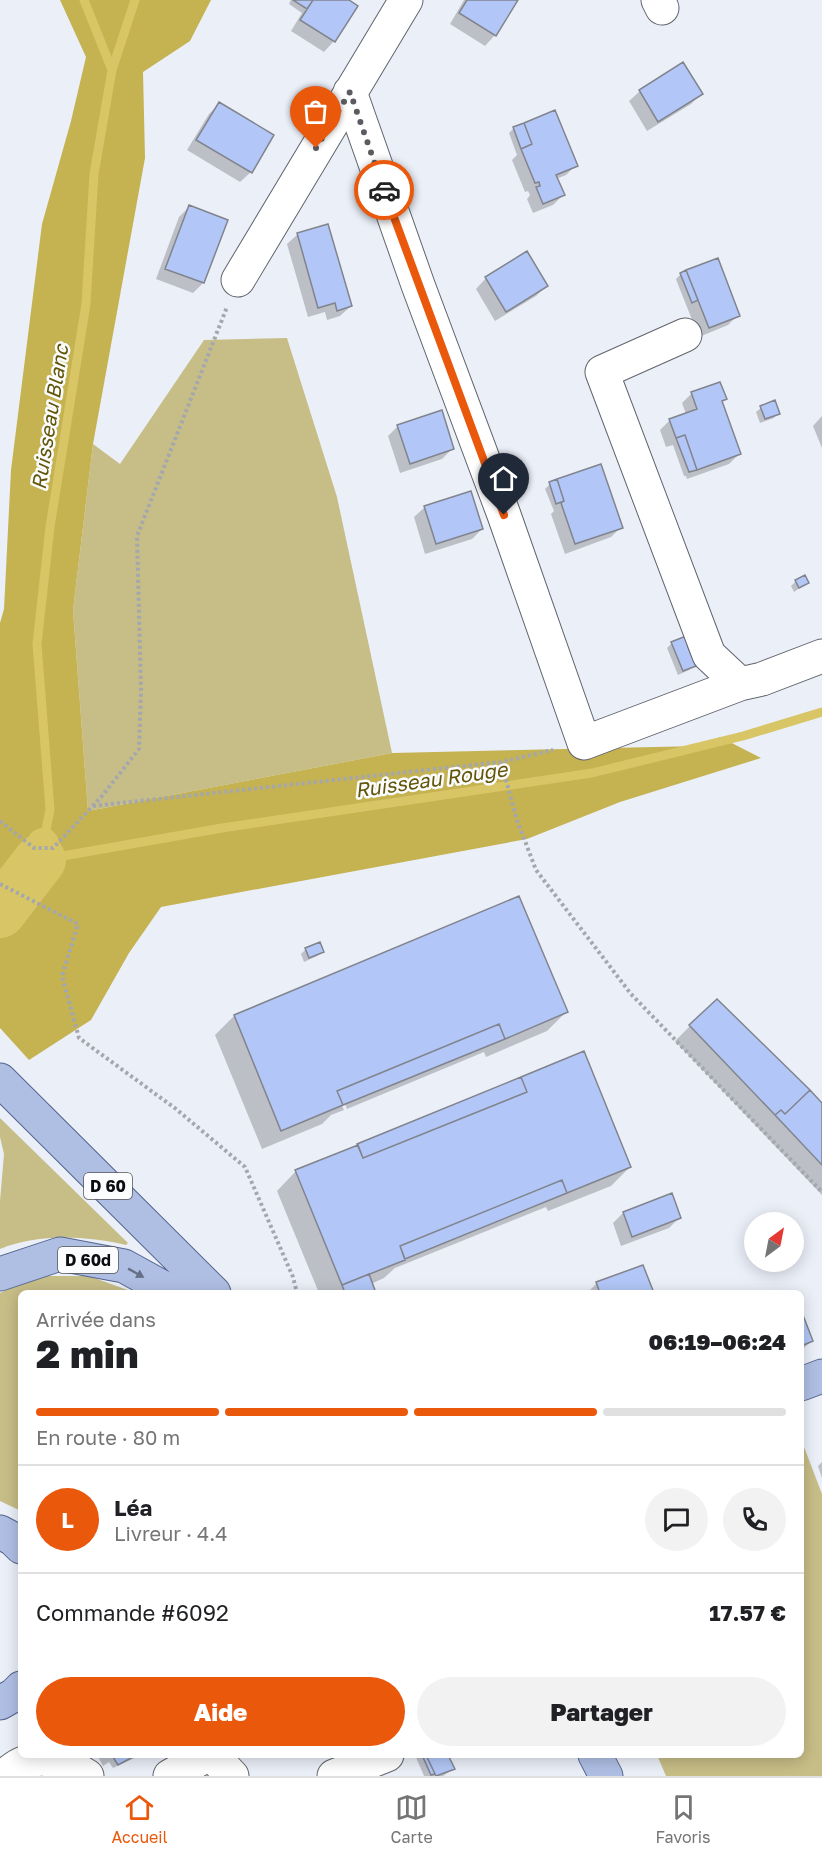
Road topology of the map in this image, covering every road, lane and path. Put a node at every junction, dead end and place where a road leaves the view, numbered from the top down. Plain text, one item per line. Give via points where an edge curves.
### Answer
1 (401, 1) edge
2 (350, 92) junction
3 (238, 280) joint
4 (685, 335) dead end
5 (822, 656) edge
6 (740, 684) junction
7 (584, 744) junction
8 (501, 762) junction
9 (92, 806) junction
10 (0, 821) edge
11 (0, 884) edge
12 (0, 1080) edge
13 (822, 1192) edge
14 (0, 1274) edge
15 (168, 1290) edge
16 (211, 1290) edge
17 (296, 1290) edge
18 (822, 1376) edge
19 (804, 1383) edge
20 (0, 1532) edge
21 (18, 1544) edge
22 (18, 1691) edge
23 (0, 1703) edge
24 (202, 1758) edge
25 (215, 1758) edge
26 (379, 1758) edge
27 (597, 1758) edge
28 (5, 1776) edge
29 (87, 1776) edge
30 (170, 1776) edge
31 (232, 1776) edge
32 (334, 1776) edge
33 (606, 1776) edge

1 - 2 street
2 - 3 street
2 - 7 street
3 - 9 path via 137,536 139,749
4 - 6 street via 602,372 709,655
5 - 6 street
6 - 7 street
7 - 8 path
8 - 9 path
8 - 13 path via 536,870 631,994
9 - 10 path via 53,848 34,848
11 - 17 path via 78,924 62,976 79,1038 176,1109 245,1167
12 - 16 main road, D 60
14 -> 15 main road, D 60d via 60,1254 124,1266
18 - 19 main road
20 - 21 main road
22 - 23 main road
24 - 30 street
25 - 31 street
26 - 32 street
27 - 33 main road
28 - 29 street via 15,1766 36,1760 52,1760

